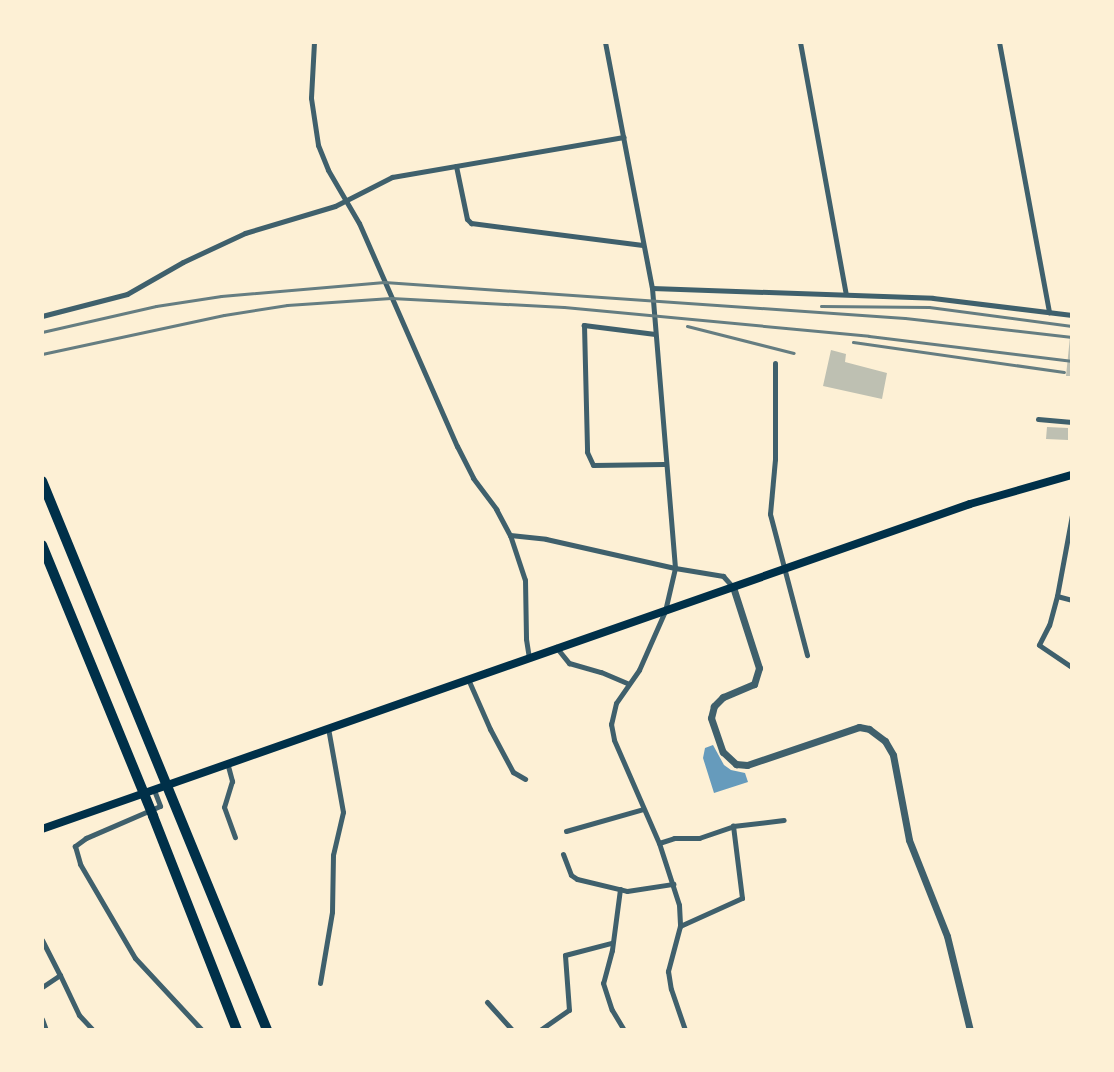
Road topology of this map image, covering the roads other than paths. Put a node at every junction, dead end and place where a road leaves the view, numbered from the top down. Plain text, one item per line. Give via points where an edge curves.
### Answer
1 (314, 42) edge
2 (605, 42) edge
3 (800, 42) edge
4 (999, 42) edge
5 (624, 137) junction
6 (456, 166) junction
7 (345, 202) junction
8 (643, 245) junction
9 (652, 288) junction
10 (846, 294) junction
11 (1049, 312) junction
12 (1072, 315) edge
13 (42, 316) edge
14 (655, 334) junction
15 (775, 363) dead end
16 (1038, 419) dead end
17 (1072, 422) edge
18 (664, 464) junction
19 (1072, 475) edge
20 (42, 481) edge
21 (1072, 515) edge
22 (510, 535) junction
23 (42, 545) edge
24 (675, 568) junction
25 (783, 568) junction
26 (733, 587) junction
27 (1057, 596) junction
28 (1072, 600) edge
29 (665, 611) junction
30 (556, 647) junction
31 (807, 655) dead end
32 (529, 658) junction
33 (1072, 667) edge
34 (468, 679) junction
35 (630, 684) junction
36 (328, 729) junction
37 (228, 766) junction
38 (525, 779) dead end
39 (154, 790) junction
40 (643, 809) junction
41 (784, 820) dead end
42 (733, 826) junction
43 (42, 829) edge
44 (566, 831) dead end
45 (236, 837) dead end
46 (658, 843) junction
47 (563, 854) dead end
48 (673, 884) junction
49 (620, 889) junction
50 (680, 926) junction
51 (42, 940) edge
52 (611, 943) junction
53 (60, 975) junction
54 (320, 983) dead end
55 (42, 987) edge
56 (487, 1002) dead end
57 (42, 1019) edge
58 (46, 1030) edge
59 (93, 1030) edge
60 (202, 1030) edge
61 (237, 1030) edge
62 (267, 1030) edge
63 (512, 1030) edge
64 (540, 1030) edge
65 (624, 1030) edge
66 (685, 1030) edge
67 (970, 1030) edge

1 - 7 street via 311,98 318,145
2 - 5 street
3 - 10 street
4 - 11 street
5 - 6 street
5 - 8 street
6 - 7 street via 392,177
6 - 8 street via 471,223
7 - 13 street via 245,233 127,294
7 - 22 street via 359,223 473,478
8 - 9 street
9 - 10 street
9 - 14 street
10 - 11 street via 933,298
11 - 12 street
14 - 18 street
14 - 18 street via 584,324 586,452 593,465
15 - 25 street via 775,459 769,506
16 - 17 street
18 - 24 street
19 - 25 main road via 970,504
20 - 62 highway
21 - 27 street
22 - 24 street via 546,539
22 - 32 street via 525,580
23 - 61 highway
24 - 26 street via 723,576
24 - 29 street
25 - 26 main road
25 - 31 street
26 - 29 main road
26 - 67 street via 759,668 754,684 723,697 714,706 711,718 723,752 736,764 747,765 859,727 885,741 893,755 909,840 947,936
27 - 28 street
27 - 33 street via 1039,645
29 - 30 main road
29 - 35 street
30 - 32 main road
30 - 35 street via 569,663
32 - 34 main road
34 - 36 main road
34 - 38 street via 513,772
35 - 40 street via 616,703 612,724 614,740
36 - 37 main road
36 - 54 street via 343,812 333,855 332,912
37 - 39 main road
37 - 45 street via 232,781 224,807
39 - 43 main road
39 - 60 street via 160,806 75,846 80,864 135,958
40 - 44 street
40 - 46 street
41 - 42 street
42 - 46 street via 699,838
42 - 50 street via 742,898
46 - 48 street
47 - 49 street via 577,879
48 - 49 street
48 - 50 street via 681,913
49 - 52 street
50 - 66 street via 668,971
51 - 53 street
52 - 64 street via 565,955 569,1010
52 - 65 street via 603,983
53 - 55 street
53 - 59 street via 79,1015
56 - 63 street
57 - 58 street

